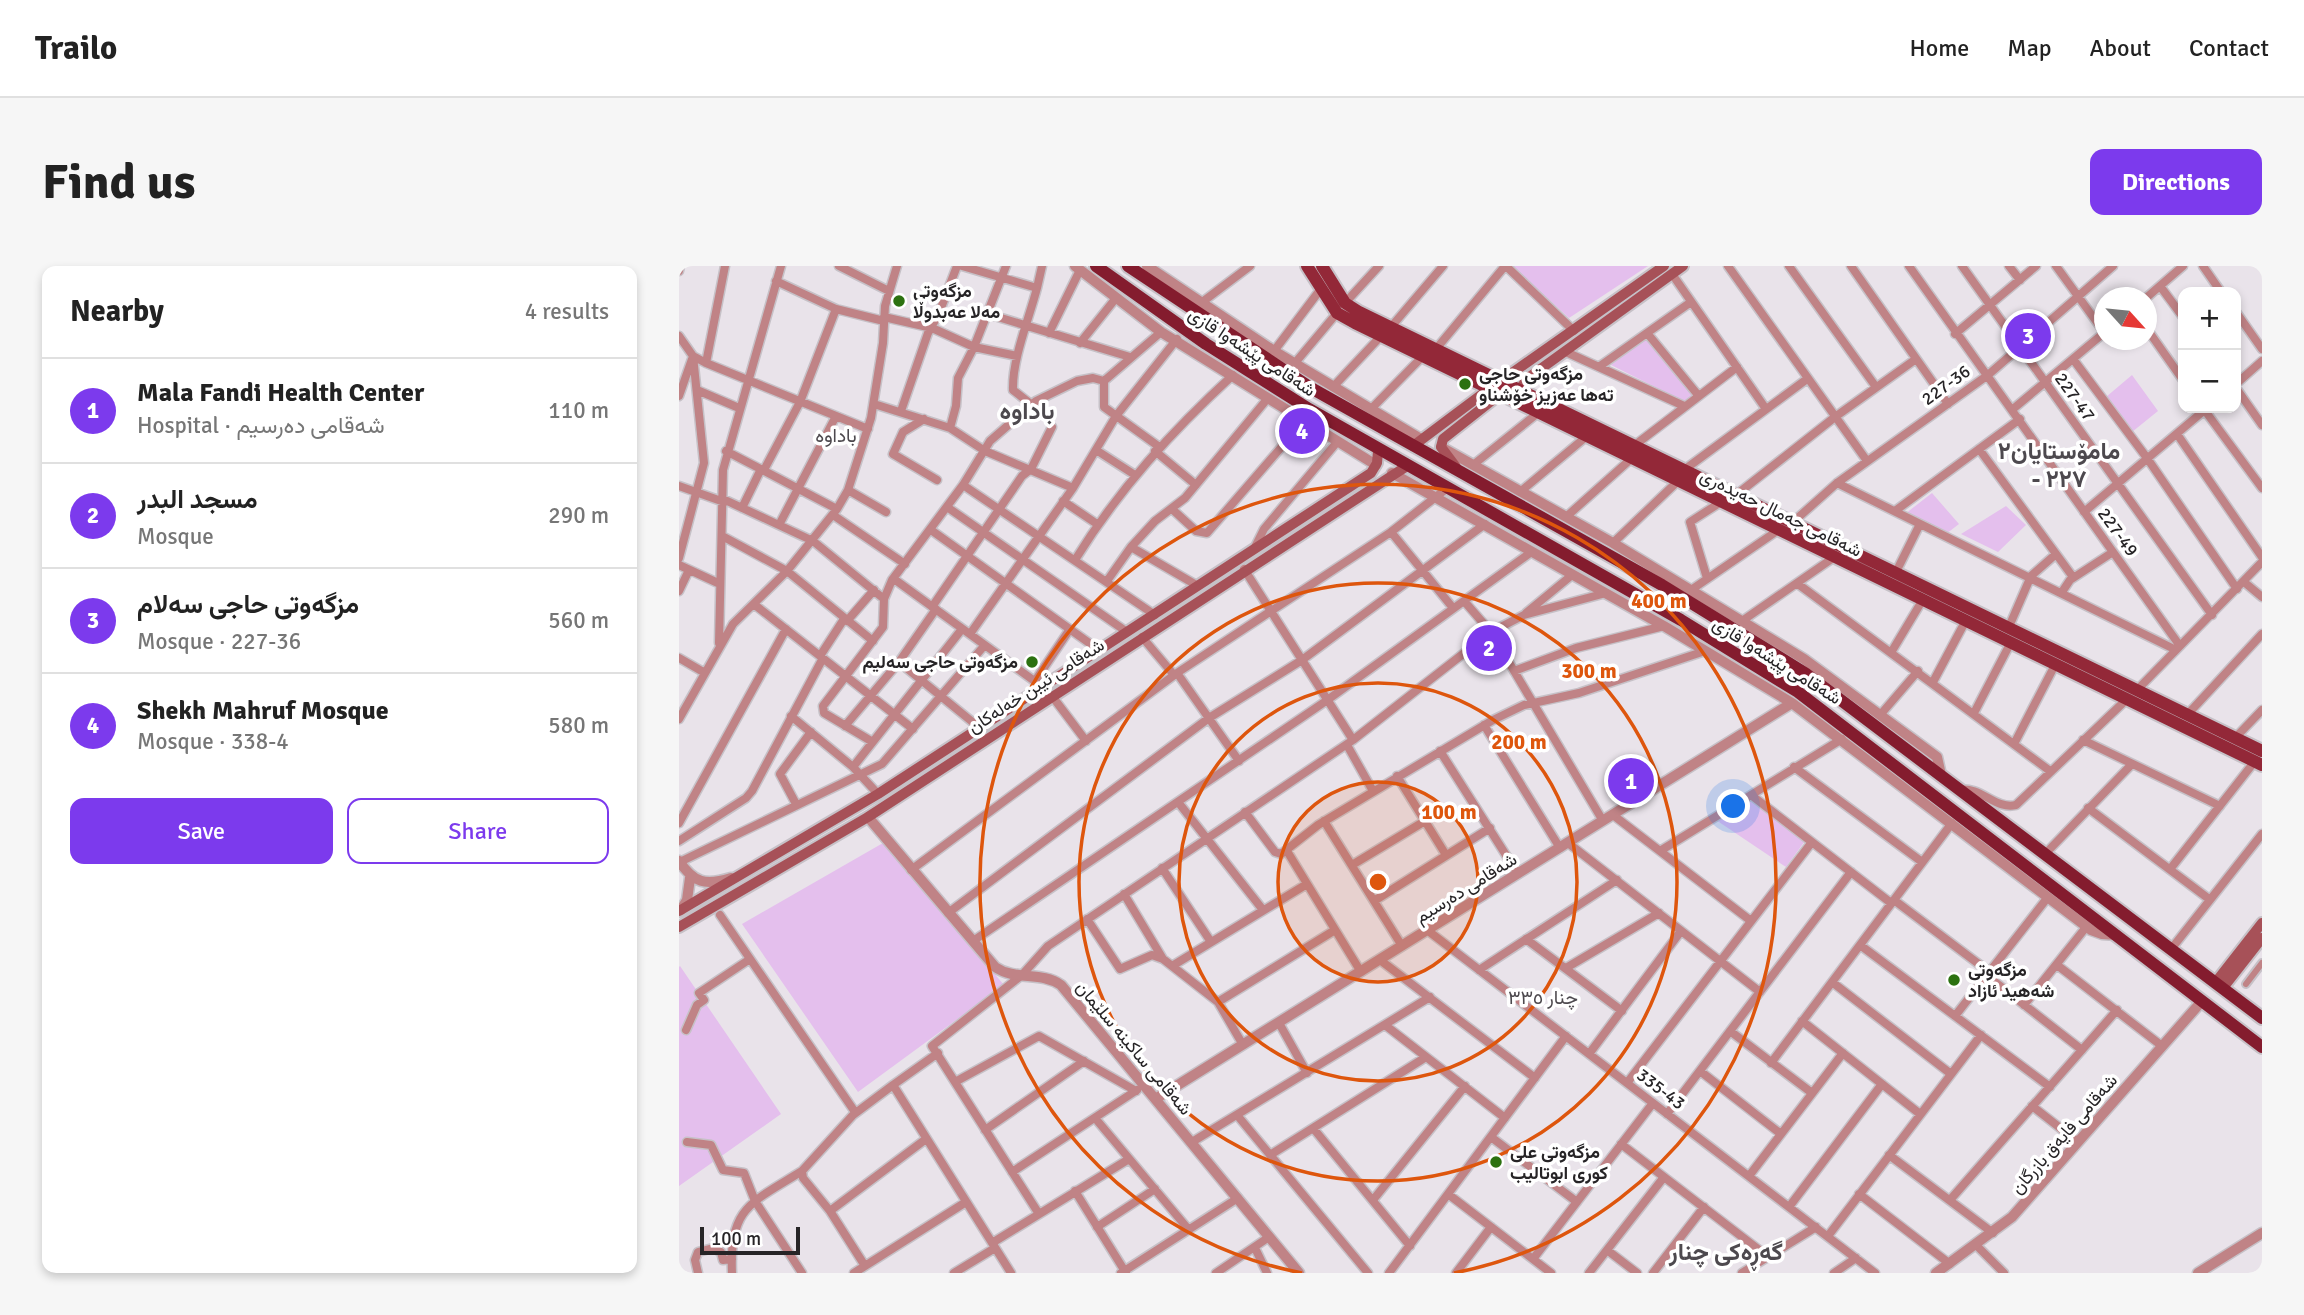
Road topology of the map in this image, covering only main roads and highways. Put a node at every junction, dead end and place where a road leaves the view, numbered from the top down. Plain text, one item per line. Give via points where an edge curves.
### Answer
1 (1096, 266) edge
2 (1128, 266) edge
3 (1307, 266) edge
4 (1322, 266) edge
5 (1683, 266) edge
6 (1145, 269) edge
7 (1668, 270) edge
8 (1341, 308) junction
9 (1406, 341) junction
10 (1181, 342) road end
11 (1206, 344) junction
12 (1506, 377) junction
13 (1522, 387) junction
14 (1491, 394) junction
15 (1417, 443) junction
16 (1378, 451) junction
17 (1633, 452) junction
18 (1407, 466) junction
19 (1460, 471) junction
20 (1718, 496) junction
21 (1691, 596) junction
22 (1681, 620) junction
23 (1728, 626) junction
24 (1717, 643) junction
25 (2036, 650) junction
26 (1088, 665) junction
27 (1043, 688) junction
28 (2131, 696) junction
29 (2260, 759) edge
30 (1996, 816) junction
31 (1983, 830) junction
32 (764, 859) junction
33 (769, 872) junction
34 (680, 910) edge
35 (2262, 923) edge
36 (679, 927) edge
37 (2262, 938) edge
38 (2219, 985) junction
39 (2262, 1018) edge
40 (2262, 1047) edge

1 - 11 highway, شەقامی پێشەوا قازی via 1126,299
2 - 6 highway, شەقامی پێشەوا قازی
3 - 8 main road, شەقامی جەمال حەیدەری via 1320,290
4 - 8 main road
5 - 7 main road
6 - 15 highway, شەقامی پێشەوا قازی via 1311,388
7 - 12 main road
7 - 13 main road
8 - 9 main road, شەقامی جەمال حەیدەری
9 - 12 main road, شەقامی جەمال حەیدەری
9 - 14 main road, شەقامی جەمال حەیدەری via 1423,356
10 - 11 highway
11 - 16 highway, شەقامی پێشەوا قازی
12 - 13 main road, شەقامی جەمال حەیدەری
13 - 17 main road, شەقامی جەمال حەیدەری
14 - 15 main road
14 - 17 main road, شەقامی جەمال حەیدەری
14 - 19 main road via 1445,437 1441,447
15 - 19 highway, شەقامی پێشەوا قازی
16 - 18 highway, شەقامی پێشەوا قازی
16 - 26 main road, شەقامی ئیبن خەلەکان via 1371,473 1099,650
17 - 20 main road, شەقامی جەمال حەیدەری
18 - 22 highway, شەقامی پێشەوا قازی
18 - 26 main road, شەقامی ئیبن خەلەکان via 1142,636
19 - 21 highway, شەقامی پێشەوا قازی
20 - 25 main road, شەقامی جەمال حەیدەری via 1777,531 2010,644
20 - 25 main road, شەقامی جەمال حەیدەری via 1736,495 2008,629
21 - 22 highway via 1693,616
21 - 23 highway, شەقامی پێشەوا قازی
22 - 24 highway, شەقامی پێشەوا قازی
23 - 24 highway via 1714,630
23 - 30 highway, شەقامی پێشەوا قازی via 1784,653
24 - 31 highway, شەقامی پێشەوا قازی
25 - 28 main road, شەقامی جەمال حەیدەری
25 - 28 main road, شەقامی جەمال حەیدەری via 2055,665
26 - 27 main road, شەقامی ئیبن خەلەکان
27 - 32 main road, شەقامی ئیبن خەلەکان via 877,794
27 - 33 main road, شەقامی ئیبن خەلەکان via 867,817
28 - 29 main road, شەقامی جەمال حەیدەری
28 - 29 main road, شەقامی جەمال حەیدەری via 2235,738
30 - 31 highway
30 - 38 highway, شەقامی پێشەوا قازی
31 - 40 highway, شەقامی پێشەوا قازی
32 - 33 main road
32 - 34 main road, شەقامی ئیبن خەلەکان
33 - 36 main road, شەقامی ئیبن خەلەکان
35 - 38 main road
37 - 38 main road
38 - 39 highway, شەقامی پێشەوا قازی

